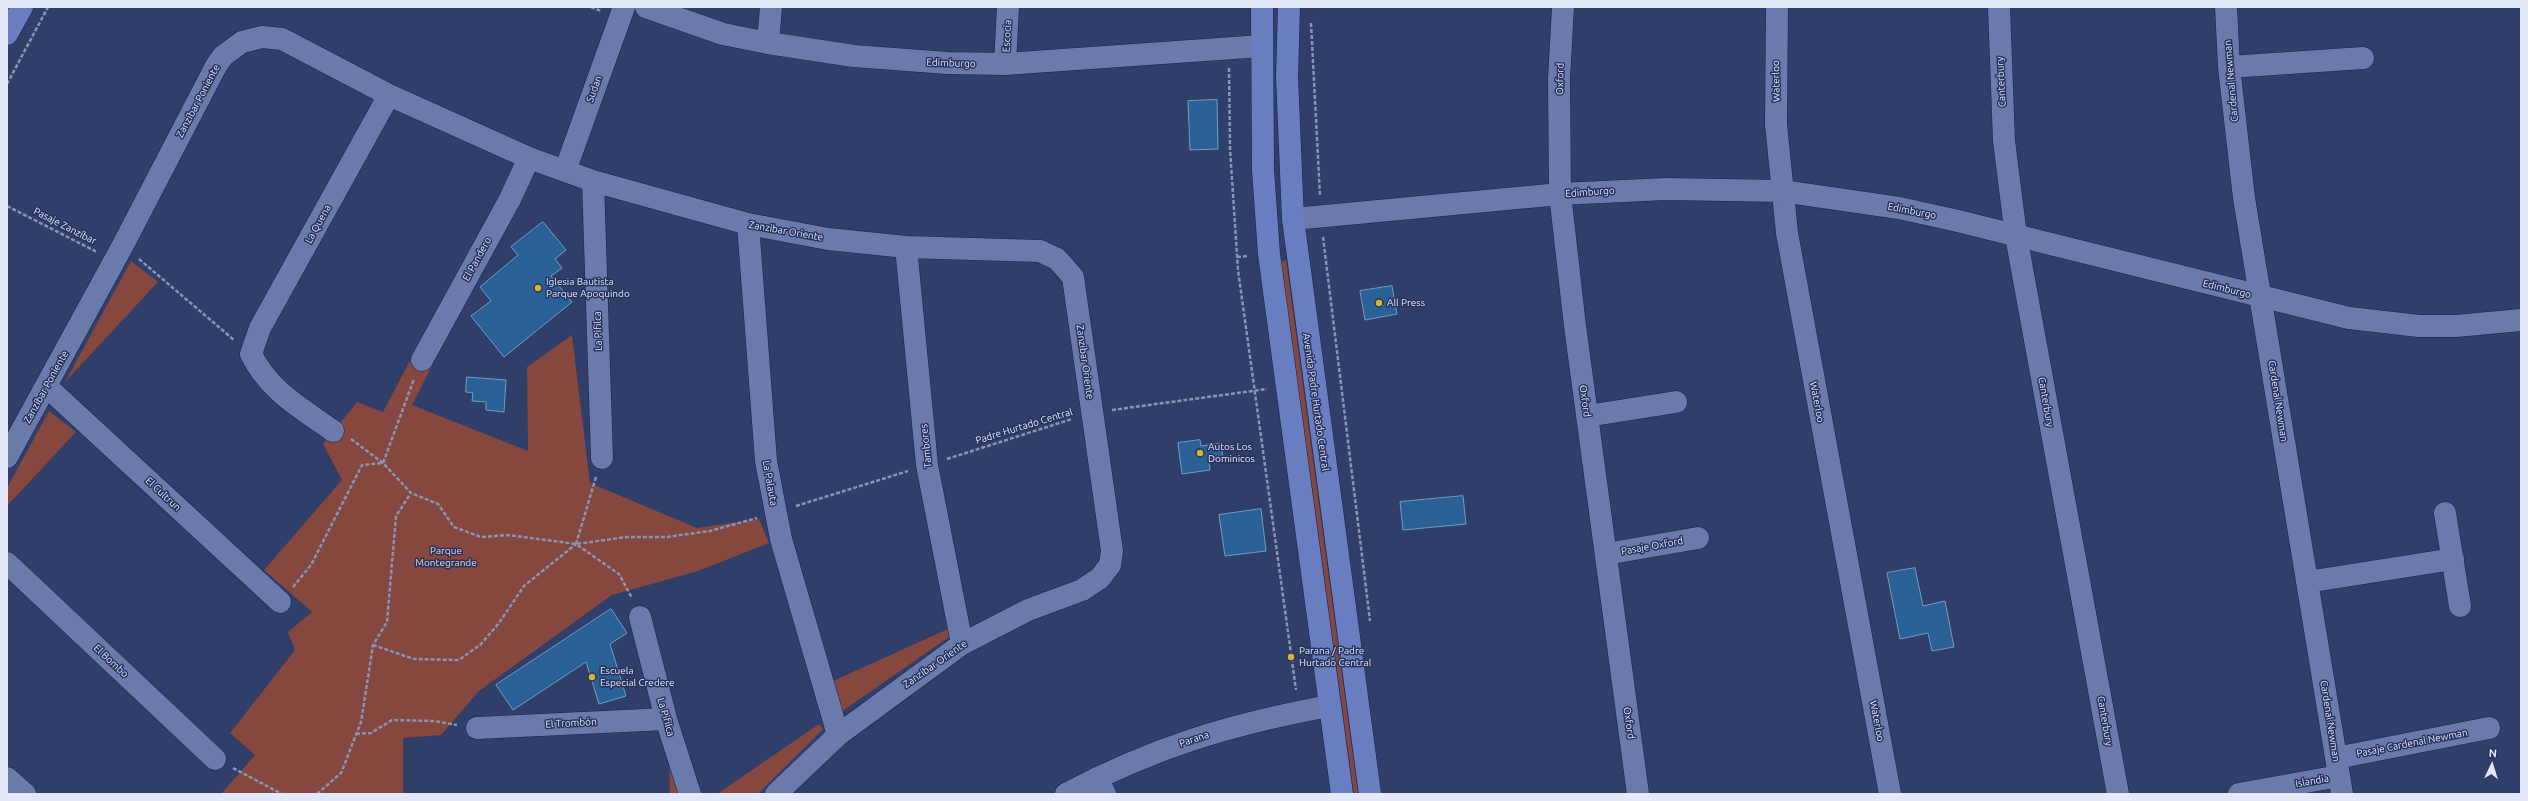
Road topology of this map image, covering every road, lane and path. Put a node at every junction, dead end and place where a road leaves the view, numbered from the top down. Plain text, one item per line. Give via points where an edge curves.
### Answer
1 (22, 7) edge
2 (48, 7) edge
3 (624, 7) edge
4 (646, 7) edge
5 (771, 7) edge
6 (1008, 7) edge
7 (1262, 7) edge
8 (1289, 7) edge
9 (1563, 7) edge
10 (1776, 7) edge
11 (1999, 7) edge
12 (2226, 7) edge
13 (1311, 18) dead end
14 (7, 34) edge
15 (768, 43) junction
16 (1262, 46) junction
17 (1230, 49) junction
18 (2363, 58) dead end
19 (1005, 64) junction
20 (2229, 67) junction
21 (7, 84) edge
22 (390, 95) junction
23 (529, 158) junction
24 (565, 171) junction
25 (593, 181) junction
26 (1782, 191) junction
27 (1560, 194) junction
28 (7, 206) edge
29 (1321, 216) junction
30 (1293, 219) junction
31 (748, 224) junction
32 (2016, 236) junction
33 (906, 247) junction
34 (119, 253) junction
35 (2261, 297) junction
36 (2521, 320) edge
37 (251, 354) junction
38 (422, 360) joint
39 (46, 386) junction
40 (1286, 387) junction
41 (1255, 391) junction
42 (1676, 402) dead end
43 (1093, 413) junction
44 (1587, 416) junction
45 (332, 431) joint
46 (7, 457) edge
47 (602, 458) joint
48 (383, 463) junction
49 (927, 465) junction
50 (411, 493) junction
51 (775, 513) junction
52 (2445, 513) dead end
53 (1698, 538) dead end
54 (576, 544) junction
55 (1606, 554) junction
56 (2453, 559) junction
57 (7, 563) edge
58 (2307, 582) junction
59 (280, 602) joint
60 (2460, 606) dead end
61 (640, 616) joint
62 (1371, 629) dead end
63 (962, 644) junction
64 (373, 645) junction
65 (1302, 690) dead end
66 (1329, 706) junction
67 (666, 719) junction
68 (477, 728) joint
69 (2489, 728) dead end
70 (356, 734) junction
71 (838, 735) junction
72 (215, 759) joint
73 (2339, 776) edge
74 (7, 778) edge
75 (1101, 786) edge
76 (24, 794) edge
77 (282, 794) edge
78 (317, 794) edge
79 (690, 794) edge
80 (776, 794) edge
81 (1066, 794) edge
82 (1342, 794) edge
83 (1370, 794) edge
84 (1638, 794) edge
85 (1890, 794) edge
86 (2118, 794) edge
87 (2239, 794) edge

1 - 14 main road
2 - 21 path
3 - 24 street, Sudan
4 - 15 street, Edimburgo via 723,34
5 - 15 street
6 - 19 street, Escocia
7 - 16 main road
8 - 30 main road, Avenida Padre Hurtado Central via 1287,77
9 - 27 street, Oxford via 1559,79
10 - 26 street, Waterloo via 1776,109
11 - 32 street, Canterbury via 2004,141
12 - 20 street, Cardenal Newman
13 - 29 path
15 - 19 street, Edimburgo via 854,56 947,63
16 - 17 street, Edimburgo
16 - 40 main road via 1263,170 1269,254
17 - 19 street, Edimburgo
17 - 41 path via 1233,210 1245,331
18 - 20 street
20 - 35 street, Cardenal Newman via 2244,198
22 - 23 street, Zanzíbar Poniente
22 - 34 street, Zanzíbar Poniente via 282,39 262,37 242,42 223,56 216,66
22 - 37 street, La Quena via 260,328
23 - 24 street, Zanzíbar Poniente
23 - 38 street, El Pandero via 510,199
24 - 25 street, Zanzibar Oriente
25 - 31 street, Zanzibar Oriente
25 - 47 street, La Pifilca
26 - 27 street, Edimburgo via 1666,189
26 - 32 street, Edimburgo via 1899,208
26 - 85 street, Waterloo via 1794,275
27 - 29 street, Edimburgo
27 - 44 street, Oxford
28 - 34 path, Pasaje Zanzíbar
29 - 30 street, Edimburgo
29 - 62 path
30 - 83 main road, Avenida Padre Hurtado Central
31 - 33 street, Zanzibar Oriente via 828,239
31 - 51 street, La Palauta via 766,461
32 - 35 street, Edimburgo
32 - 86 street, Canterbury
33 - 43 street, Zanzibar Oriente via 1040,251 1057,259 1073,277
33 - 49 street, Tambores
34 - 37 path
34 - 39 street, Zanzíbar Poniente
35 - 36 street, Edimburgo via 2349,318 2382,323 2456,326
35 - 58 street, Cardenal Newman
37 - 45 street via 272,387
38 - 48 path
39 - 46 street, Zanzíbar Poniente
39 - 59 street, El Cultrun
40 - 41 path, Padre Hurtado Central
40 - 66 main road
41 - 43 path, Padre Hurtado Central
41 - 65 path via 1295,690
42 - 44 street
43 - 49 path, Padre Hurtado Central
43 - 63 street, Zanzibar Oriente via 1112,551 1110,565 1100,578 1082,590 1028,610
44 - 55 street, Oxford
45 - 48 path via 354,440
47 - 54 path
48 - 50 path
48 - 59 path via 362,466 311,565
49 - 51 path, Padre Hurtado Central
49 - 63 street, Tambores
50 - 54 path via 438,504 454,527 481,537 508,535
50 - 64 path via 396,516 387,622
51 - 54 path, Padre Hurtado Central via 703,532 667,537 627,537
51 - 71 street, La Palauta
52 - 56 street
53 - 55 street, Pasaje Oxford
54 - 61 path via 619,574
54 - 64 path via 524,586 481,644 459,660 414,659
55 - 84 street, Oxford
56 - 58 street
56 - 60 street
57 - 72 street, El Bombo
58 - 73 street, Cardenal Newman
61 - 67 street, La Pifilca
63 - 71 street, Zanzibar Oriente
64 - 70 path via 361,722
66 - 75 street, Parana via 1251,722 1152,753
66 - 82 main road
67 - 68 street, El Trombón
67 - 79 street, La Pifilca
68 - 70 path via 434,721 392,720 371,733
69 - 73 street, Pasaje Cardenal Newman
70 - 78 path via 341,773
71 - 80 street, Zanzibar Oriente
72 - 77 path
73 - 87 street, Islandia
74 - 76 street
75 - 81 street, Parana

